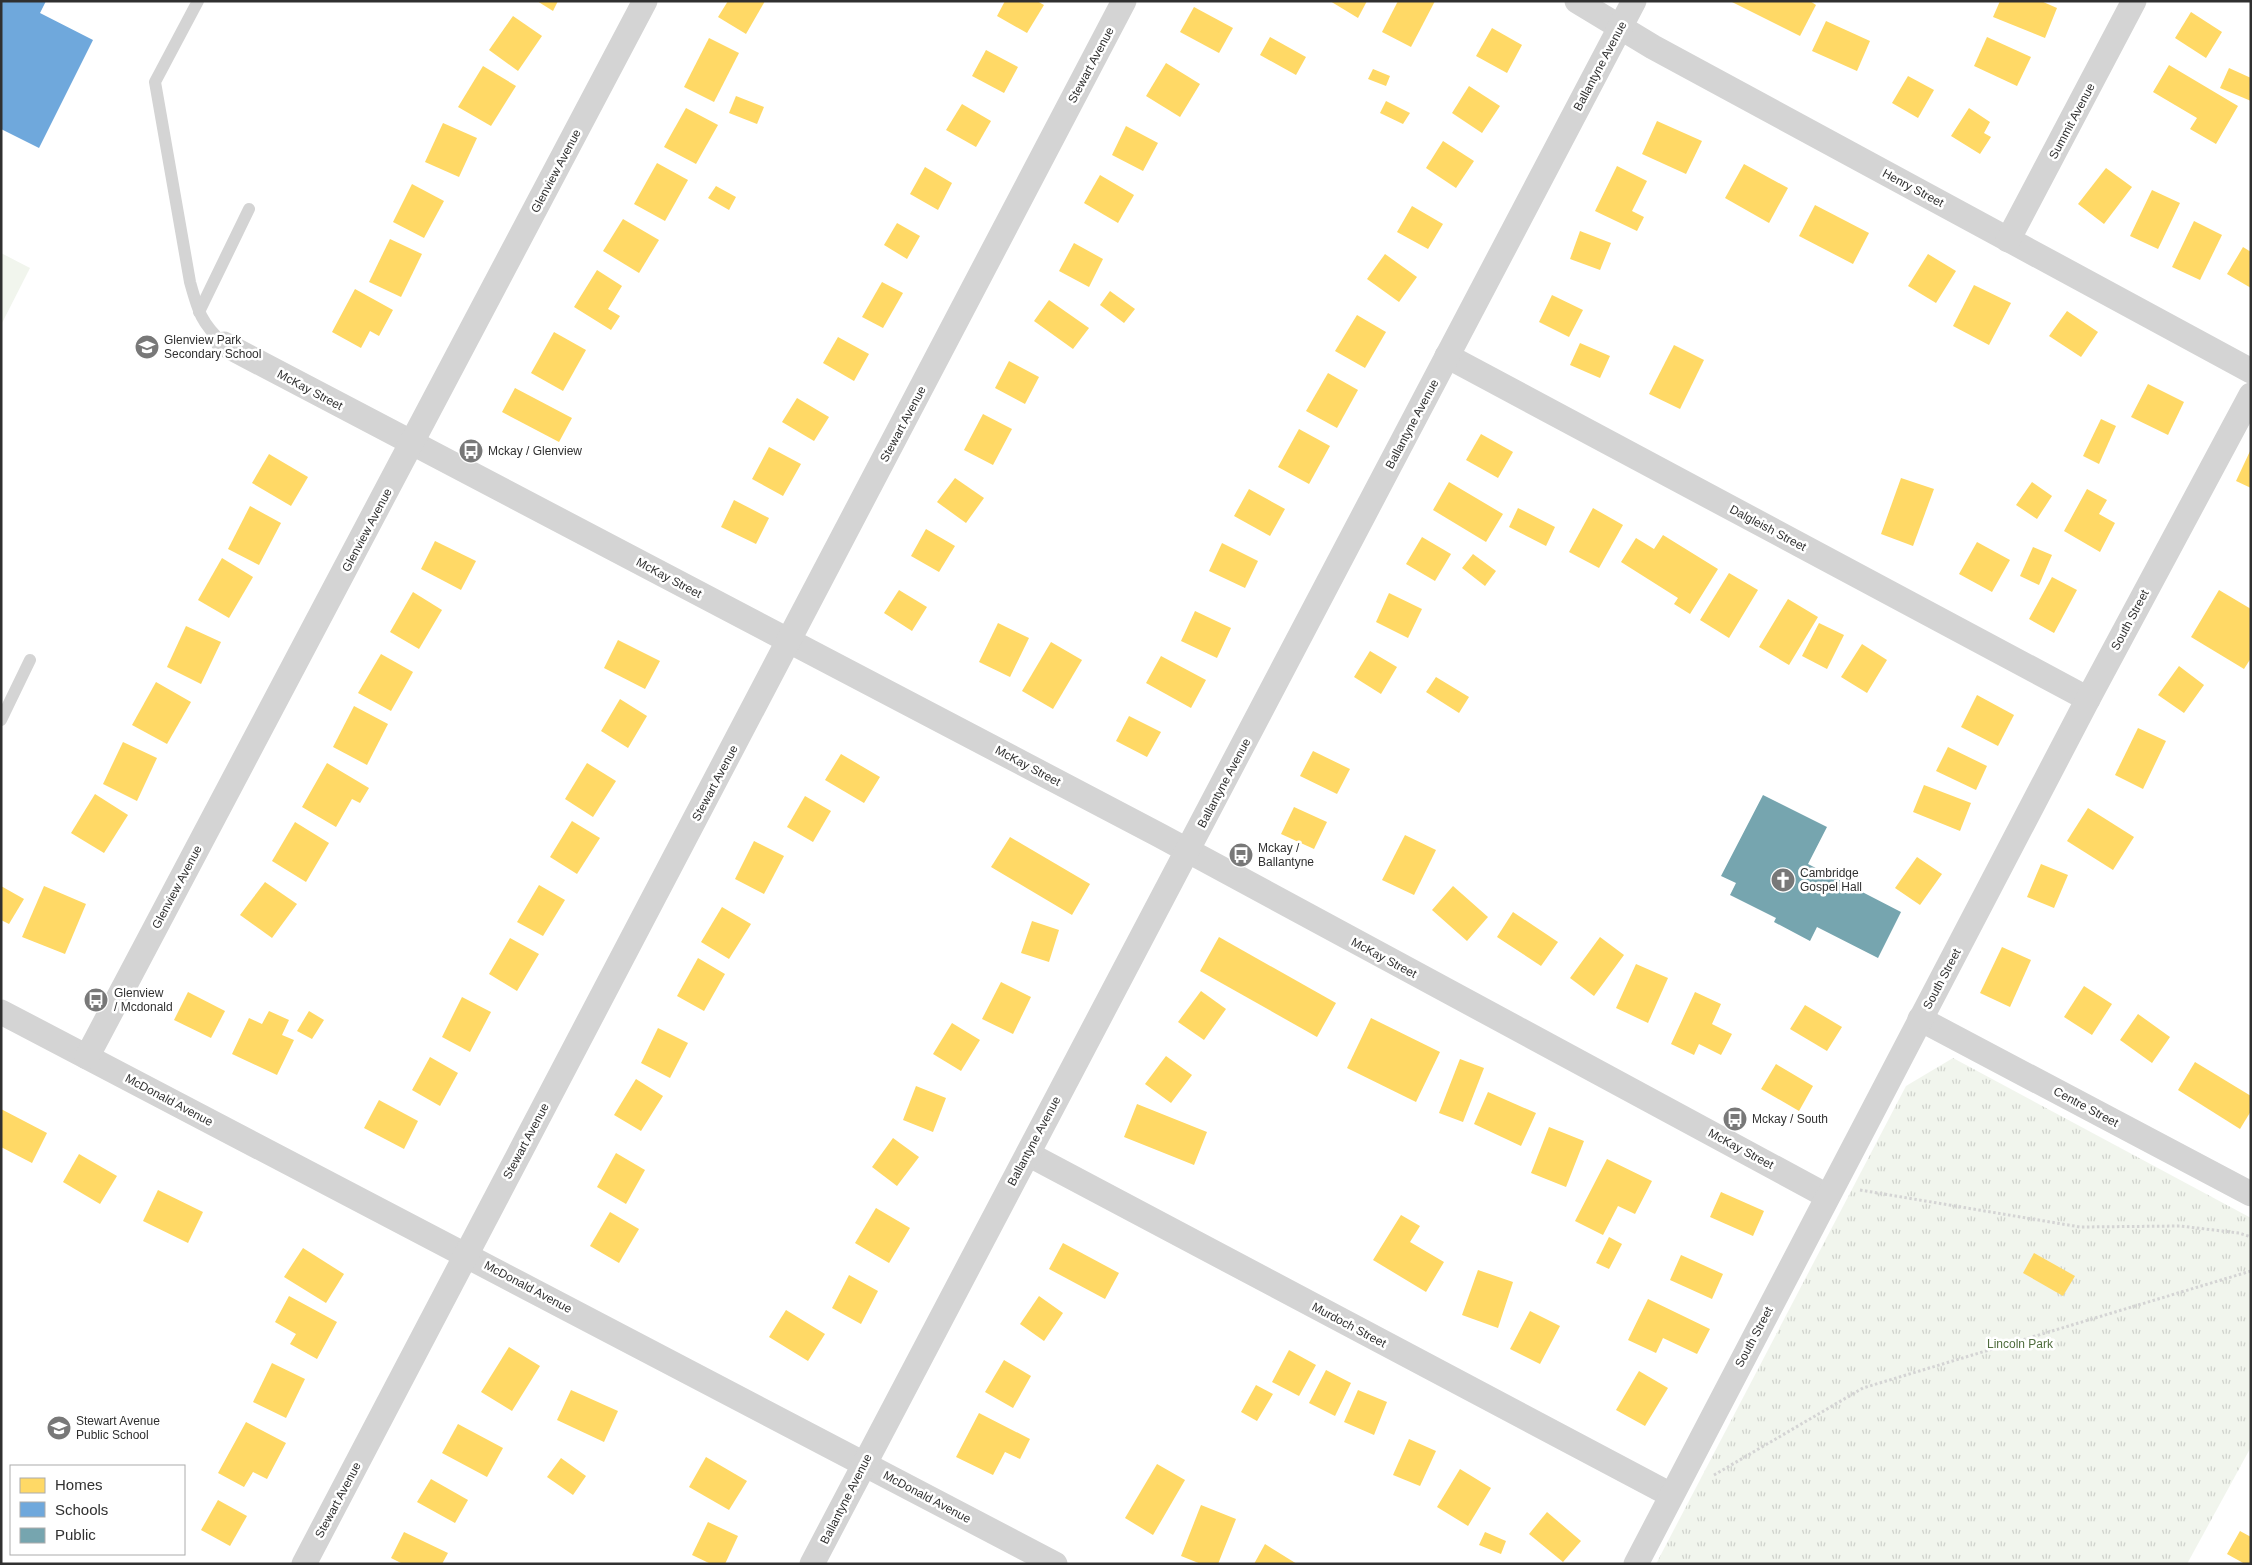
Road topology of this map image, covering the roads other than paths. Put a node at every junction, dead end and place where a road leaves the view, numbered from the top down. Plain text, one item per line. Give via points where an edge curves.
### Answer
1 (198, 1) edge
2 (645, 1) edge
3 (1124, 1) edge
4 (1577, 1) edge
5 (1634, 1) edge
6 (2134, 1) edge
7 (1620, 27) junction
8 (249, 209) dead end
9 (2008, 240) junction
10 (199, 312) junction
11 (224, 344) joint
12 (1447, 356) junction
13 (2251, 371) edge
14 (2251, 395) edge
15 (412, 444) junction
16 (788, 641) junction
17 (30, 660) dead end
18 (2088, 699) junction
19 (1, 720) edge
20 (1188, 852) junction
21 (1, 1012) edge
22 (1920, 1019) junction
23 (87, 1057) junction
24 (1028, 1154) junction
25 (2251, 1194) edge
26 (1828, 1196) junction
27 (466, 1255) junction
28 (864, 1464) junction
29 (1671, 1495) junction
30 (304, 1564) edge
31 (812, 1564) edge
32 (1054, 1564) edge
33 (1636, 1564) edge

1 - 10 lane via 156,82 190,282
2 - 15 street, Glenview Avenue
3 - 16 street, Stewart Avenue
4 - 7 street, Henry Street
5 - 7 street, Ballantyne Avenue
6 - 9 street, Summit Avenue
7 - 9 street, Henry Street
7 - 12 street, Ballantyne Avenue
8 - 10 lane
9 - 13 street, Henry Street
10 - 11 lane via 208,330
11 - 15 street, McKay Street
12 - 18 street, Dalgleish Street
12 - 20 street, Ballantyne Avenue
14 - 18 street, South Street
15 - 16 street, McKay Street
15 - 23 street, Glenview Avenue
16 - 20 street, McKay Street
16 - 27 street, Stewart Avenue
17 - 19 lane
18 - 22 street, South Street
20 - 24 street, Ballantyne Avenue
20 - 26 street, McKay Street
21 - 23 street, McDonald Avenue
22 - 25 street, Centre Street
22 - 26 street, South Street
23 - 27 street, McDonald Avenue
24 - 28 street, Ballantyne Avenue
24 - 29 street, Murdoch Street
26 - 29 street, South Street
27 - 28 street, McDonald Avenue
27 - 30 street, Stewart Avenue
28 - 31 street, Ballantyne Avenue
28 - 32 street, McDonald Avenue
29 - 33 street, South Street

